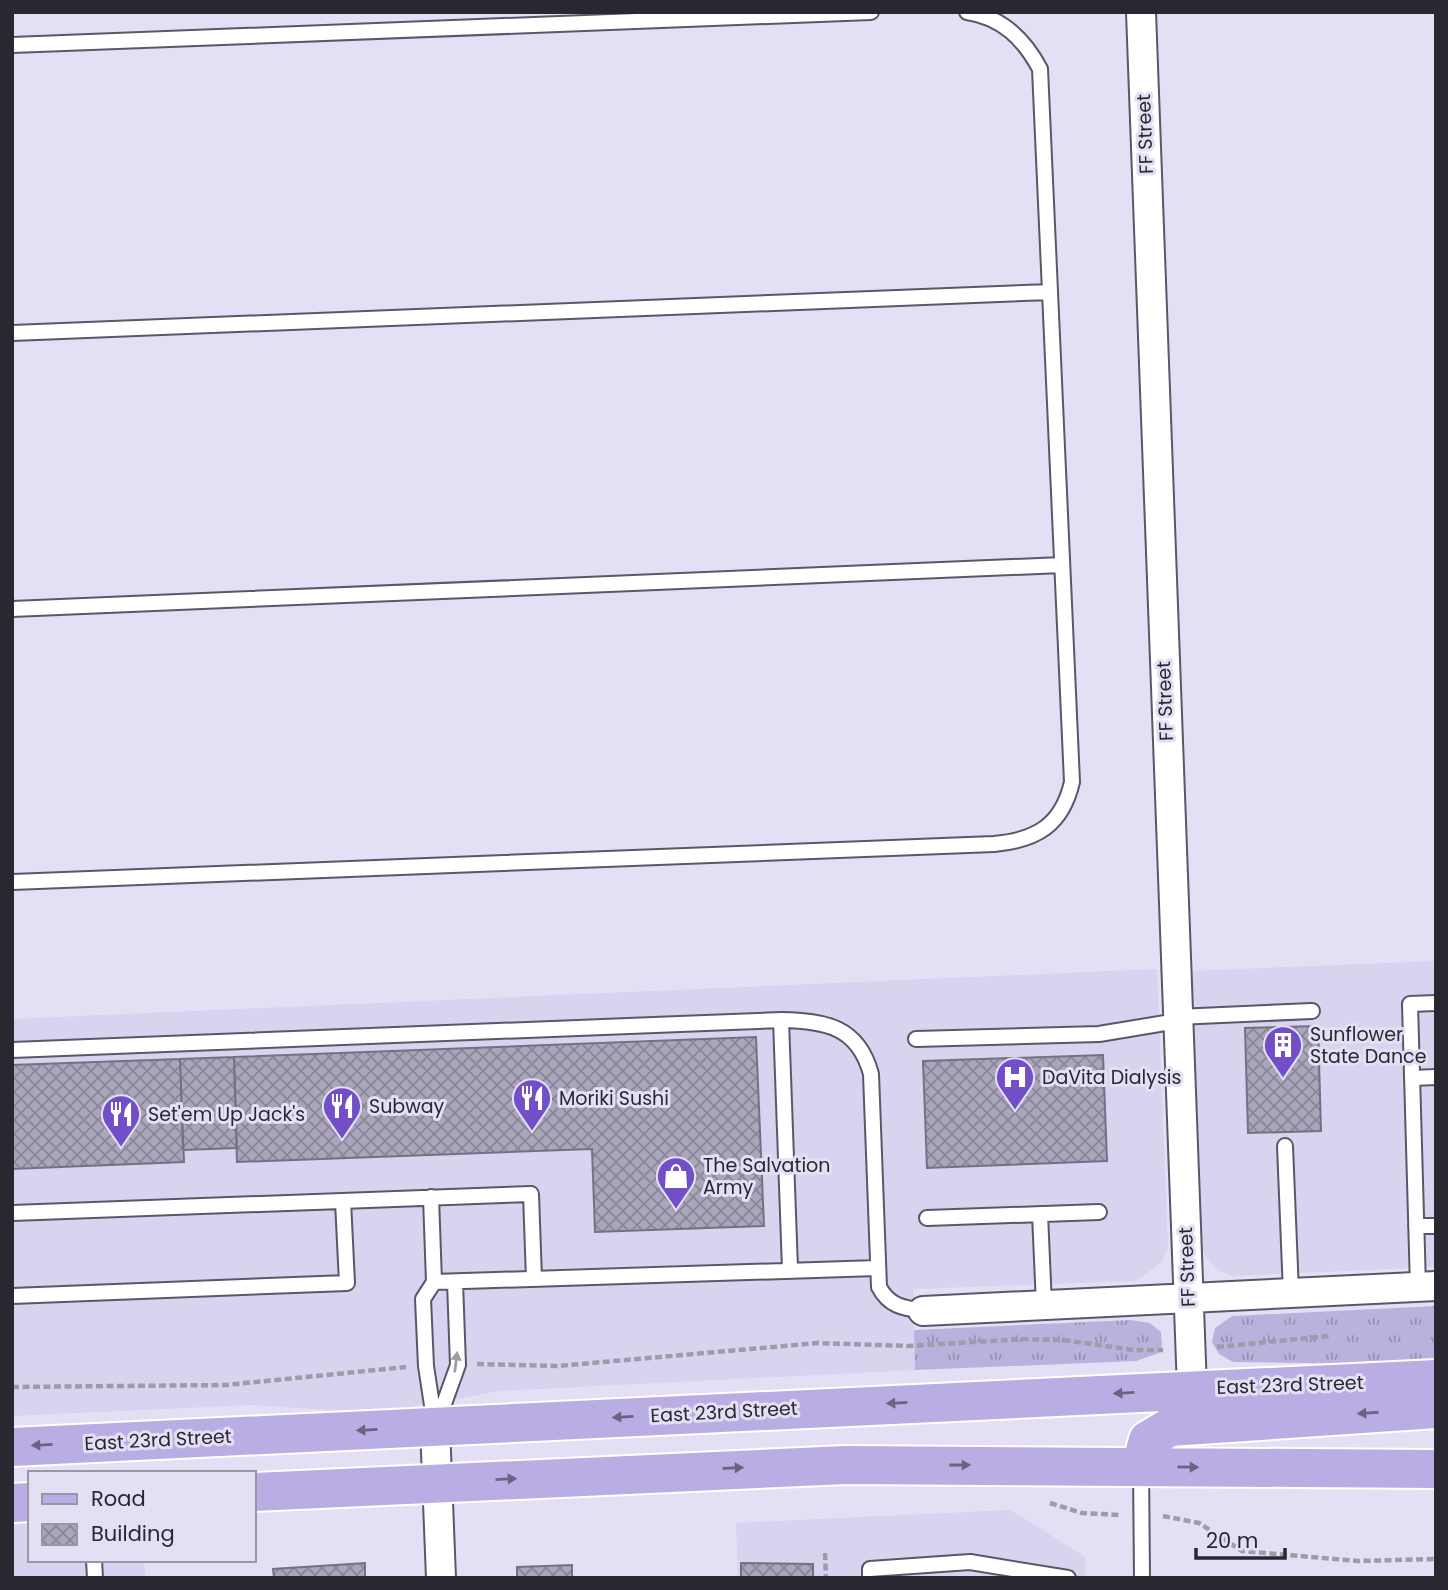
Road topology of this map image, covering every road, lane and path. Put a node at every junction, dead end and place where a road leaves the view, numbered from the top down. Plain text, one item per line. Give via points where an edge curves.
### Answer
1 (871, 12) edge
2 (967, 12) edge
3 (1141, 12) edge
4 (12, 45) edge
5 (1051, 292) junction
6 (12, 333) edge
7 (1062, 565) junction
8 (12, 609) edge
9 (12, 881) edge
10 (1436, 1003) edge
11 (1312, 1011) dead end
12 (1177, 1019) junction
13 (781, 1020) junction
14 (916, 1039) dead end
15 (12, 1050) edge
16 (1436, 1077) edge
17 (1412, 1078) junction
18 (1285, 1146) dead end
19 (431, 1197) junction
20 (343, 1201) junction
21 (1099, 1212) dead end
22 (12, 1213) edge
23 (1041, 1214) junction
24 (927, 1218) dead end
25 (1416, 1226) junction
26 (1436, 1226) edge
27 (877, 1268) junction
28 (790, 1269) junction
29 (534, 1279) junction
30 (434, 1282) junction
31 (455, 1282) junction
32 (1427, 1287) edge
33 (1292, 1293) junction
34 (12, 1296) edge
35 (1188, 1298) junction
36 (1044, 1305) junction
37 (923, 1311) joint
38 (1329, 1336) dead end
39 (1219, 1347) dead end
40 (1158, 1350) dead end
41 (458, 1365) junction
42 (426, 1366) junction
43 (1436, 1379) edge
44 (12, 1387) edge
45 (1192, 1390) junction
46 (1436, 1409) edge
47 (435, 1427) junction
48 (12, 1447) edge
49 (1140, 1466) junction
50 (1436, 1469) edge
51 (438, 1483) junction
52 (256, 1492) edge
53 (1046, 1502) dead end
54 (1141, 1515) junction
55 (825, 1553) dead end
56 (1436, 1559) edge
57 (441, 1578) edge
58 (826, 1578) edge
59 (870, 1578) edge
60 (1068, 1578) edge
61 (1142, 1578) edge

1 - 4 lane
2 - 5 lane via 988,15 1012,30 1040,69
3 - 12 street, FF Street
5 - 6 lane
5 - 7 lane
7 - 8 lane
7 - 9 lane via 1072,782 1067,805 1055,821 1017,842
10 - 17 lane via 1410,1004
11 - 12 lane
12 - 14 lane via 1099,1034
12 - 35 street, FF Street
13 - 15 lane
13 - 27 lane via 822,1024 845,1032 866,1058
13 - 28 lane
16 - 17 lane
17 - 25 lane
18 - 33 lane
19 - 20 lane
19 - 29 lane via 531,1194
19 - 30 lane
20 - 22 lane
20 - 34 lane via 347,1283
21 - 23 lane
23 - 24 lane
23 - 36 lane
25 - 26 lane
25 - 32 lane
27 - 28 lane
27 - 37 lane via 885,1298 901,1308
28 - 29 lane
29 - 31 lane
30 - 31 lane
30 - 42 lane via 423,1298
41 -> 31 lane
32 - 33 street
33 - 35 street
35 - 36 street
35 - 45 street, FF Street
36 - 37 street
38 - 39 path
40 - 41 path via 1022,1339 909,1346 818,1343 558,1366
41 - 47 lane
42 - 44 path via 226,1385
42 - 47 lane
43 - 45 main road, East 23rd Street
45 -> 47 main road, East 23rd Street
46 -> 49 main road via 1170,1427 1148,1440
47 -> 48 main road, East 23rd Street
47 - 51 street
49 -> 50 main road
51 -> 49 main road via 846,1465
49 - 54 lane
51 - 52 main road
51 - 57 street
53 - 54 path via 1082,1513
54 - 56 path via 1186,1518 1242,1551 1358,1561
54 - 61 lane
55 - 58 path
59 - 60 lane via 870,1569 970,1562

